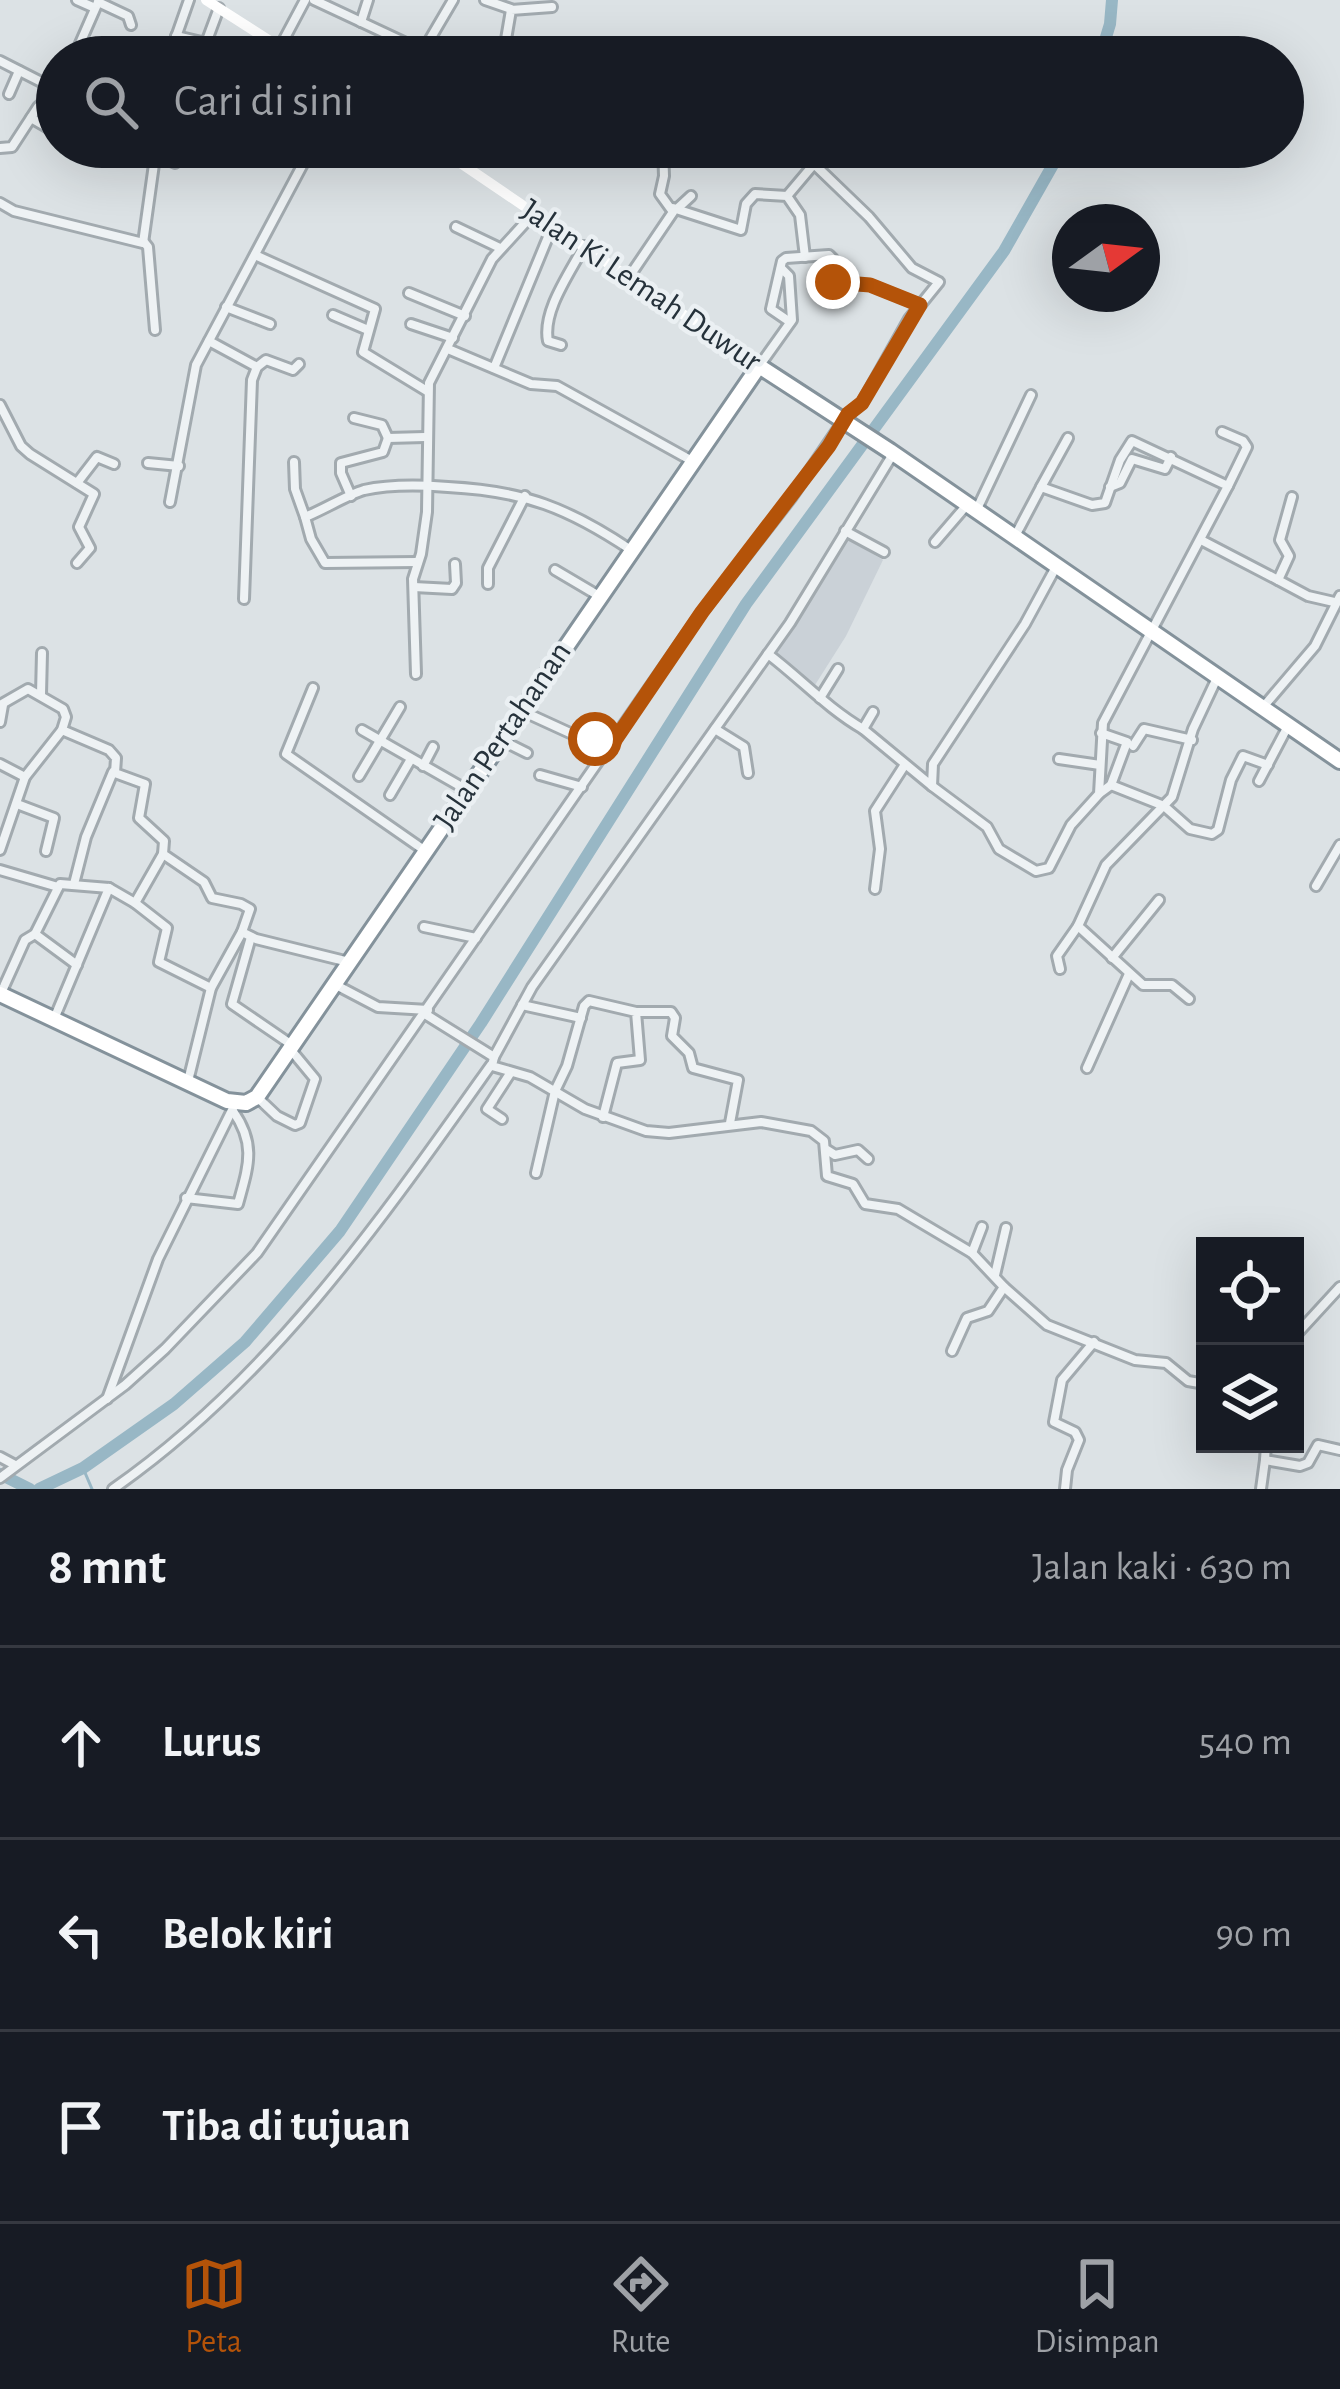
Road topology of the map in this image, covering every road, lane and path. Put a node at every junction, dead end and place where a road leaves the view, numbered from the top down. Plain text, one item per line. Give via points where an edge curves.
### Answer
1 (77, 0) edge
2 (189, 0) edge
3 (206, 0) edge
4 (305, 0) edge
5 (314, 0) edge
6 (368, 0) edge
7 (453, 0) edge
8 (485, 0) edge
9 (97, 4) edge
10 (528, 4) edge
11 (552, 7) dead end
12 (219, 8) junction
13 (512, 9) junction
14 (361, 22) junction
15 (130, 25) dead end
16 (83, 36) edge
17 (176, 36) edge
18 (209, 36) edge
19 (263, 36) edge
20 (286, 36) edge
21 (391, 36) edge
22 (432, 36) edge
23 (507, 36) edge
24 (0, 61) edge
25 (19, 71) junction
26 (36, 80) edge
27 (9, 94) dead end
28 (36, 113) edge
29 (31, 118) junction
30 (36, 121) edge
31 (0, 148) edge
32 (154, 168) edge
33 (300, 168) edge
34 (467, 168) edge
35 (664, 168) edge
36 (811, 168) edge
37 (818, 168) edge
38 (691, 196) dead end
39 (787, 196) junction
40 (0, 203) edge
41 (675, 209) junction
42 (534, 213) junction
43 (554, 225) junction
44 (456, 227) dead end
45 (144, 242) junction
46 (584, 246) junction
47 (500, 248) junction
48 (255, 255) junction
49 (805, 256) junction
50 (780, 268) junction
51 (628, 277) junction
52 (409, 293) dead end
53 (920, 305) junction
54 (226, 307) junction
55 (334, 315) dead end
56 (465, 316) junction
57 (790, 322) junction
58 (270, 324) dead end
59 (411, 324) dead end
60 (155, 330) dead end
61 (368, 330) junction
62 (453, 338) junction
63 (209, 341) junction
64 (561, 345) dead end
65 (448, 349) junction
66 (299, 364) dead end
67 (759, 366) junction
68 (257, 367) junction
69 (494, 368) junction
70 (428, 391) junction
71 (1031, 395) dead end
72 (0, 405) edge
73 (354, 418) dead end
74 (845, 422) junction
75 (1222, 432) dead end
76 (425, 437) junction
77 (1068, 438) dead end
78 (388, 439) junction
79 (892, 452) junction
80 (1172, 457) junction
81 (294, 462) dead end
82 (694, 462) junction
83 (148, 463) dead end
84 (114, 464) dead end
85 (179, 466) junction
86 (77, 483) junction
87 (428, 486) junction
88 (1228, 486) junction
89 (1041, 487) junction
90 (1110, 487) junction
91 (351, 496) junction
92 (525, 496) junction
93 (1292, 496) dead end
94 (170, 502) dead end
95 (971, 509) junction
96 (305, 517) junction
97 (845, 532) junction
98 (1014, 539) junction
99 (1201, 540) junction
100 (935, 542) dead end
101 (631, 550) junction
102 (884, 552) dead end
103 (418, 562) junction
104 (77, 563) dead end
105 (455, 564) dead end
106 (1056, 567) junction
107 (555, 570) dead end
108 (1278, 580) junction
109 (488, 584) dead end
110 (414, 586) junction
111 (599, 596) junction
112 (244, 599) dead end
113 (1337, 599) edge
114 (1152, 633) junction
115 (42, 653) dead end
116 (768, 654) junction
117 (838, 669) dead end
118 (416, 674) dead end
119 (1217, 678) junction
120 (313, 688) dead end
121 (41, 694) junction
122 (820, 698) junction
123 (2, 705) edge
124 (400, 707) dead end
125 (1263, 707) junction
126 (520, 710) junction
127 (873, 712) dead end
128 (0, 722) edge
129 (1288, 726) junction
130 (715, 729) junction
131 (862, 729) junction
132 (62, 730) junction
133 (362, 730) dead end
134 (1101, 733) junction
135 (502, 740) junction
136 (615, 740) junction
137 (1192, 740) junction
138 (380, 742) junction
139 (1133, 746) dead end
140 (433, 747) dead end
141 (526, 753) dead end
142 (411, 759) junction
143 (1059, 759) dead end
144 (1340, 761) edge
145 (0, 764) edge
146 (1100, 765) junction
147 (1268, 765) junction
148 (423, 766) junction
149 (904, 766) junction
150 (114, 770) junction
151 (748, 773) dead end
152 (359, 776) dead end
153 (540, 776) dead end
154 (25, 777) junction
155 (1259, 781) dead end
156 (1111, 785) junction
157 (932, 786) junction
158 (582, 787) junction
159 (467, 790) junction
160 (1099, 794) junction
161 (390, 795) dead end
162 (17, 804) junction
163 (1164, 806) junction
164 (0, 812) edge
165 (12, 818) junction
166 (1340, 844) edge
167 (0, 850) edge
168 (46, 851) dead end
169 (425, 851) junction
170 (163, 854) junction
171 (0, 870) edge
172 (74, 884) junction
173 (1316, 886) dead end
174 (58, 887) junction
175 (109, 888) junction
176 (875, 890) dead end
177 (1159, 900) dead end
178 (135, 903) junction
179 (1078, 926) junction
180 (424, 927) dead end
181 (35, 934) junction
182 (247, 935) junction
183 (476, 938) junction
184 (1112, 958) junction
185 (349, 962) junction
186 (77, 965) junction
187 (1060, 969) dead end
188 (1129, 974) junction
189 (335, 984) junction
190 (211, 988) junction
191 (0, 994) edge
192 (1189, 999) dead end
193 (522, 1005) junction
194 (426, 1012) junction
195 (636, 1012) junction
196 (580, 1018) junction
197 (53, 1019) junction
198 (292, 1048) junction
199 (490, 1059) junction
200 (1087, 1068) dead end
201 (511, 1072) junction
202 (188, 1082) junction
203 (555, 1090) junction
204 (243, 1104) junction
205 (604, 1117) junction
206 (502, 1119) dead end
207 (730, 1124) junction
208 (825, 1149) junction
209 (868, 1159) dead end
210 (536, 1173) dead end
211 (186, 1198) junction
212 (982, 1227) dead end
213 (1006, 1228) dead end
214 (972, 1253) junction
215 (994, 1276) junction
216 (1340, 1287) edge
217 (1004, 1288) junction
218 (1304, 1326) edge
219 (1094, 1342) junction
220 (952, 1352) dead end
221 (1196, 1382) edge
222 (106, 1400) junction
223 (1340, 1450) edge
224 (1265, 1453) edge
225 (0, 1457) edge
226 (1265, 1460) junction
227 (12, 1468) junction
228 (0, 1478) edge
229 (113, 1489) edge
230 (1065, 1489) edge
231 (1261, 1489) edge

1 - 9 street
2 - 17 street
3 - 12 main road
4 - 20 street
5 - 14 street
6 - 14 street
7 - 22 street
8 - 13 street
9 - 15 street via 128,16
9 - 16 street
10 - 11 street
10 - 13 street
12 - 18 street
12 - 19 main road
13 - 23 street
14 - 21 street
24 - 25 street
25 - 26 street
25 - 27 street
28 - 29 street
29 - 30 street
29 - 31 street via 12,147
32 - 45 street
33 - 48 street
34 - 42 main road, Jalan Ki Lemah Duwur
35 - 41 street via 660,194
36 - 39 street
37 - 53 street via 912,268 939,282
38 - 41 street
39 - 41 street via 755,194 741,230
39 - 49 street via 800,215
40 - 45 street
41 - 51 street
42 - 43 main road, Jalan Ki Lemah Duwur
42 - 47 street
43 - 46 main road, Jalan Ki Lemah Duwur
43 - 69 street
44 - 47 street
45 - 60 street
46 - 51 main road, Jalan Ki Lemah Duwur
46 - 64 street via 545,334
47 - 56 street
48 - 54 street
48 - 61 street via 374,309
49 - 50 street via 784,259
49 - 53 street via 831,256 834,283 870,285
50 - 57 street via 789,277
50 - 57 street via 771,309
51 - 67 main road, Jalan Ki Lemah Duwur
52 - 56 street
53 - 74 street
54 - 58 street
54 - 63 street
55 - 61 street
56 - 62 street
57 - 67 street
59 - 62 street
61 - 70 street via 363,352
62 - 65 street
63 - 68 street
63 - 85 street via 196,365
65 - 69 street
65 - 70 street
66 - 68 street via 293,370 268,360
67 - 74 highway, Jalan Ki Lemah Duwur
67 - 82 highway, Jalan Pertahanan
68 - 112 street
69 - 82 street via 557,386
70 - 76 street
71 - 95 street
72 - 86 street via 21,446
73 - 78 street via 382,425
74 - 79 highway, Jalan Ki Lemah Duwur
74 - 136 street
75 - 88 street via 1246,447
76 - 78 street
76 - 87 street
77 - 89 street
78 - 91 street via 383,452 341,463
79 - 95 highway, Jalan Ki Lemah Duwur
79 - 97 street
80 - 88 street
80 - 90 street via 1162,469 1132,459
80 - 90 street via 1132,441
81 - 96 street
82 - 101 highway, Jalan Pertahanan
83 - 85 street
84 - 86 street via 97,457
85 - 94 street
86 - 104 street via 94,495 79,527 89,548
87 - 91 street
87 - 92 street
87 - 103 street
88 - 99 street
89 - 90 street via 1097,506
89 - 98 street
91 - 96 street
92 - 101 street via 581,517
92 - 109 street via 488,568
93 - 108 street via 1280,540 1289,556
95 - 98 highway, Jalan Ki Lemah Duwur
95 - 100 street
96 - 103 street via 325,562
97 - 102 street
97 - 116 street
98 - 106 highway, Jalan Ki Lemah Duwur
99 - 108 street
99 - 114 street
101 - 111 highway, Jalan Pertahanan
103 - 110 street
105 - 110 street via 452,589
106 - 114 highway, Jalan Ki Lemah Duwur
106 - 157 street via 933,764
107 - 111 street
108 - 113 street via 1308,596
110 - 118 street
111 - 126 highway, Jalan Pertahanan
113 - 125 street via 1315,646
114 - 119 highway, Jalan Ki Lemah Duwur
114 - 134 street
115 - 121 street
116 - 122 street
116 - 130 street
117 - 122 street
119 - 125 highway, Jalan Ki Lemah Duwur
119 - 137 street
120 - 169 street via 286,754
121 - 123 street via 23,689
121 - 132 street via 65,712
122 - 131 street
123 - 128 street
124 - 138 street
125 - 129 highway, Jalan Ki Lemah Duwur
126 - 135 highway, Jalan Pertahanan
126 - 136 street via 570,733
127 - 131 street
129 - 144 highway, Jalan Ki Lemah Duwur
129 - 147 street
130 - 151 street via 745,748
130 - 193 street
131 - 149 street
132 - 150 street via 109,750
132 - 154 street
133 - 138 street
134 - 146 street
134 - 156 street via 1127,742
135 - 141 street
135 - 159 highway, Jalan Pertahanan
136 - 158 street
137 - 139 street via 1144,729
137 - 163 street
138 - 142 street
138 - 152 street
140 - 148 street
142 - 148 street
142 - 161 street
143 - 146 street
145 - 154 street
146 - 160 street
147 - 155 street
147 - 163 street via 1243,756 1216,833 1190,829
148 - 159 street
149 - 157 street
149 - 176 street via 874,811
150 - 170 street via 145,784 137,814 164,841
150 - 172 street
153 - 158 street
154 - 162 street
156 - 160 street
156 - 163 street
157 - 160 street via 987,827 1010,858 1040,872
158 - 183 street
159 - 169 highway, Jalan Pertahanan
162 - 165 street
162 - 168 street via 54,818
163 - 179 street via 1106,865
164 - 165 street
165 - 167 street
166 - 173 street
169 - 185 highway, Jalan Pertahanan
170 - 178 street
170 - 182 street via 204,882 212,898 247,906
171 - 174 street
172 - 174 street
172 - 175 street
174 - 181 street
175 - 178 street
175 - 186 street
177 - 184 street
178 - 190 street via 166,928 161,965
179 - 184 street
179 - 187 street via 1058,956
180 - 183 street
181 - 186 street
181 - 191 street
182 - 185 street
182 - 190 street
182 - 198 street via 232,1004
183 - 194 street
184 - 188 street
185 - 189 highway, Jalan Pertahanan
186 - 197 street
188 - 192 street via 1145,986 1172,985
188 - 200 street
189 - 194 street via 368,1004
189 - 198 highway, Jalan Pertahanan
190 - 202 street
191 - 197 highway
193 - 196 street
193 - 199 street
194 - 199 street
194 - 222 street via 257,1253
195 - 196 street via 589,1001
195 - 205 street via 640,1060 616,1063
195 - 207 street via 670,1012 672,1036 693,1068 738,1080
196 - 203 street
197 - 202 highway
198 - 204 highway, Jalan Pertahanan
198 - 204 street via 315,1079 300,1123
199 - 201 street
199 - 229 street via 349,1262 242,1382
201 - 203 street
201 - 206 street via 487,1109
202 - 204 highway
203 - 205 street
203 - 210 street
204 - 211 street
204 - 211 street via 249,1138 238,1204
205 - 207 street via 669,1133
207 - 208 street via 811,1131
208 - 209 street via 858,1150
208 - 214 street via 827,1175 850,1181 865,1204 898,1209
211 - 222 street
212 - 214 street
213 - 215 street
214 - 215 street
215 - 217 street
216 - 218 street
217 - 219 street via 1047,1324
217 - 220 street via 988,1311 967,1318
219 - 221 street via 1166,1364
219 - 230 street via 1059,1386 1054,1422 1079,1440
222 - 227 street
223 - 226 street via 1318,1445 1305,1466
224 - 226 street
225 - 227 street
226 - 231 street
227 - 228 street

